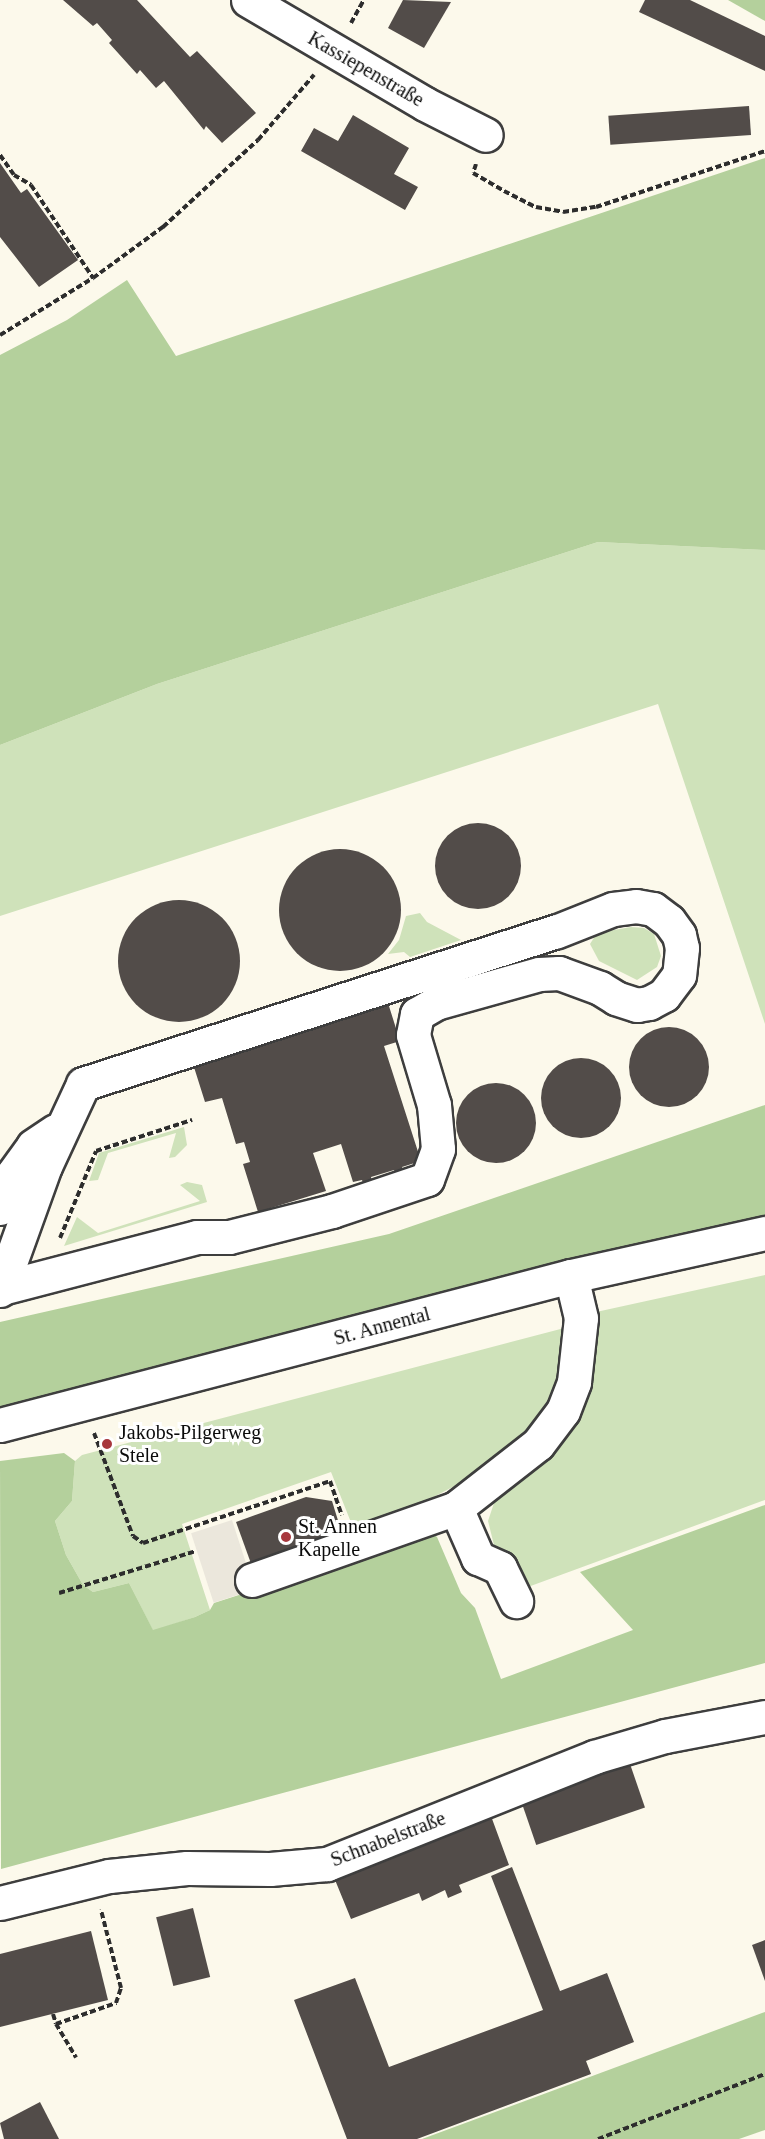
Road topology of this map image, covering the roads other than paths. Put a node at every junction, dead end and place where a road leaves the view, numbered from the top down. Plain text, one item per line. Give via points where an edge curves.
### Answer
1 (248, 0) edge
2 (486, 135) road end
3 (65, 1123) junction
4 (0, 1208) edge
5 (765, 1233) edge
6 (571, 1276) junction
7 (0, 1289) edge
8 (0, 1425) edge
9 (456, 1508) junction
10 (252, 1580) dead end
11 (516, 1601) dead end
12 (765, 1717) edge
13 (0, 1903) edge

1 - 2 street, Kassiepenstraße
3 - 4 street via 33,1146 13,1174
3 - 7 street
3 - 7 street via 83,1084 555,932 613,909 653,909 679,935 679,975 664,995 649,1003 637,1005 616,998 559,973 539,974 436,1003 417,1014 413,1035 434,1105 438,1149 427,1179 321,1214 229,1237 197,1237
5 - 6 street, St. Annental
6 - 8 street, St. Annental
6 - 9 street via 581,1318 574,1382 563,1411 538,1444
9 - 10 street
9 - 11 street via 478,1558 500,1568
12 - 13 street, Schnabelstraße via 665,1736 594,1757 327,1864 270,1869 187,1868 109,1876

